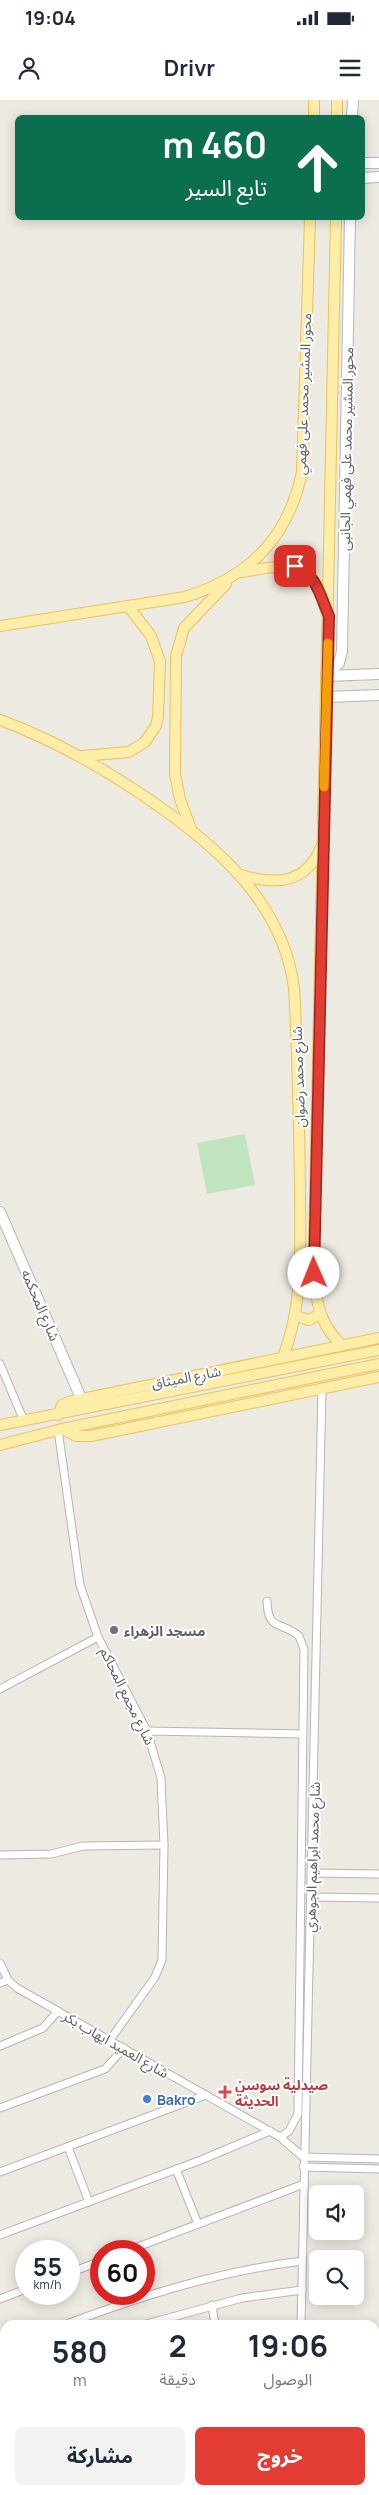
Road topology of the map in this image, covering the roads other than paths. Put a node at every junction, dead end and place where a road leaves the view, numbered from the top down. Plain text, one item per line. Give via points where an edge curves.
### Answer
1 (314, 100) edge
2 (338, 100) edge
3 (353, 100) edge
4 (314, 115) edge
5 (337, 115) edge
6 (352, 115) edge
7 (379, 162) edge
8 (365, 163) edge
9 (379, 177) edge
10 (365, 178) edge
11 (310, 220) edge
12 (336, 220) edge
13 (350, 220) edge
14 (241, 572) junction
15 (232, 578) junction
16 (128, 606) junction
17 (329, 616) junction
18 (0, 626) edge
19 (379, 674) edge
20 (326, 676) junction
21 (379, 695) edge
22 (326, 698) junction
23 (0, 720) edge
24 (81, 756) junction
25 (192, 830) junction
26 (323, 843) junction
27 (241, 875) junction
28 (0, 1212) edge
29 (320, 1314) junction
30 (296, 1316) junction
31 (379, 1339) edge
32 (342, 1345) junction
33 (379, 1350) edge
34 (283, 1358) junction
35 (0, 1364) edge
36 (379, 1364) edge
37 (379, 1377) edge
38 (322, 1389) junction
39 (81, 1398) junction
40 (58, 1414) junction
41 (24, 1420) junction
42 (0, 1426) edge
43 (60, 1430) junction
44 (0, 1445) edge
45 (267, 1601) dead end
46 (98, 1637) junction
47 (0, 1689) edge
48 (147, 1731) junction
49 (303, 1734) junction
50 (164, 1845) junction
51 (0, 1855) edge
52 (311, 1873) junction
53 (379, 1874) edge
54 (310, 1897) junction
55 (379, 1898) edge
56 (0, 1963) edge
57 (8, 1980) junction
58 (0, 1983) edge
59 (58, 2011) junction
60 (110, 2040) junction
61 (0, 2046) edge
62 (124, 2048) junction
63 (206, 2095) junction
64 (0, 2108) edge
65 (270, 2131) junction
66 (280, 2137) junction
67 (68, 2147) junction
68 (303, 2157) junction
69 (379, 2159) edge
70 (303, 2167) junction
71 (176, 2169) junction
72 (379, 2169) edge
73 (0, 2172) edge
74 (304, 2184) junction
75 (89, 2202) junction
76 (198, 2224) junction
77 (0, 2235) edge
78 (155, 2240) edge
79 (302, 2261) junction
80 (302, 2290) junction
81 (15, 2293) edge
82 (0, 2299) edge
83 (212, 2305) junction
84 (77, 2320) edge
85 (172, 2320) edge
86 (214, 2320) edge
87 (301, 2320) edge

1 - 4 main road
2 - 5 main road
3 - 6 street
7 - 8 street
9 - 10 street
11 - 14 main road, محور المشير محمد على فهمي via 302,472 285,522 265,550
12 - 17 main road, محور المشير محمد على فهمي
13 - 20 street, محور المشير محمد على فهمي الجانبى via 342,651 339,664
14 - 15 main road, محور المشير محمد على فهمي
14 - 17 main road via 286,566 303,570 316,583
15 - 16 main road, محور المشير محمد على فهمي via 185,597
15 - 25 main road via 190,620 177,646 175,774
16 - 18 main road, محور المشير محمد على فهمي
16 - 24 main road via 151,636 160,661 156,726 145,742 129,752
17 - 20 main road, محور المشير محمد على فهمي
19 - 20 street
20 - 22 main road, محور المشير محمد على فهمي
21 - 22 street
22 - 26 main road, شارع محمد رضوان
23 - 24 main road
24 - 25 main road
25 - 27 main road, شارع محمد رضوان
26 - 27 main road via 311,865 289,879 264,882
26 - 29 main road, شارع محمد رضوان via 314,1246 315,1287
27 - 30 main road, شارع محمد رضوان via 260,900 276,930 293,980 300,1118 300,1271
28 - 39 street, شارع المحكمه
29 - 30 main road via 309,1320
29 - 32 main road, شارع محمد رضوان via 328,1331
30 - 34 main road, شارع محمد رضوان
31 - 32 main road, شارع الميثاق
32 - 34 main road, شارع الميثاق
33 - 40 main road
34 - 39 main road, شارع الميثاق
35 - 41 street
36 - 43 main road
37 - 38 main road
38 - 43 main road via 91,1436 76,1436
38 - 52 street, شارع محمد ابراهيم الجوهري
39 - 40 main road, شارع الميثاق via 66,1402
40 - 41 main road, شارع الميثاق
41 - 42 main road, شارع الميثاق
43 - 44 main road
43 - 46 street, شارع مجمع المحاكم via 77,1571
45 - 49 street via 271,1621 294,1632 303,1642
46 - 47 street
46 - 48 street, شارع مجمع المحاكم
48 - 49 street
48 - 50 street, شارع مجمع المحاكم via 161,1778
49 - 66 street via 298,2114 295,2124
50 - 51 street via 83,1846 51,1854
50 - 60 street, شارع مجمع المحاكم via 162,1960 155,1977
52 - 53 street
52 - 54 street, شارع محمد ابراهيم الجوهري
54 - 55 street
54 - 68 street, شارع محمد ابراهيم الجوهري
56 - 57 street, شارع العميد ايهاب بكر
57 - 58 street
57 - 59 street, شارع العميد ايهاب بكر
59 - 60 street, شارع العميد ايهاب بكر
59 - 61 street via 43,2028
60 - 62 street, شارع العميد ايهاب بكر
62 - 63 street, شارع العميد ايهاب بكر
62 - 64 street via 104,2069
63 - 65 street, شارع العميد ايهاب بكر
63 - 67 street
65 - 66 street, شارع العميد ايهاب بكر
65 - 71 street
66 - 68 street, شارع العميد ايهاب بكر
67 - 73 street
67 - 75 street
68 - 69 street
68 - 70 street, شارع محمد ابراهيم الجوهري
70 - 72 street
70 - 74 street, شارع محمد ابراهيم الجوهري
71 - 75 street
71 - 76 street
74 - 76 street
74 - 79 street, شارع محمد ابراهيم الجوهري
75 - 77 street
76 - 78 street
79 - 80 street, شارع محمد ابراهيم الجوهري
79 - 84 street via 218,2276 133,2299
80 - 83 street
80 - 87 street, شارع محمد ابراهيم الجوهري
81 - 82 street
83 - 85 street
83 - 86 street

